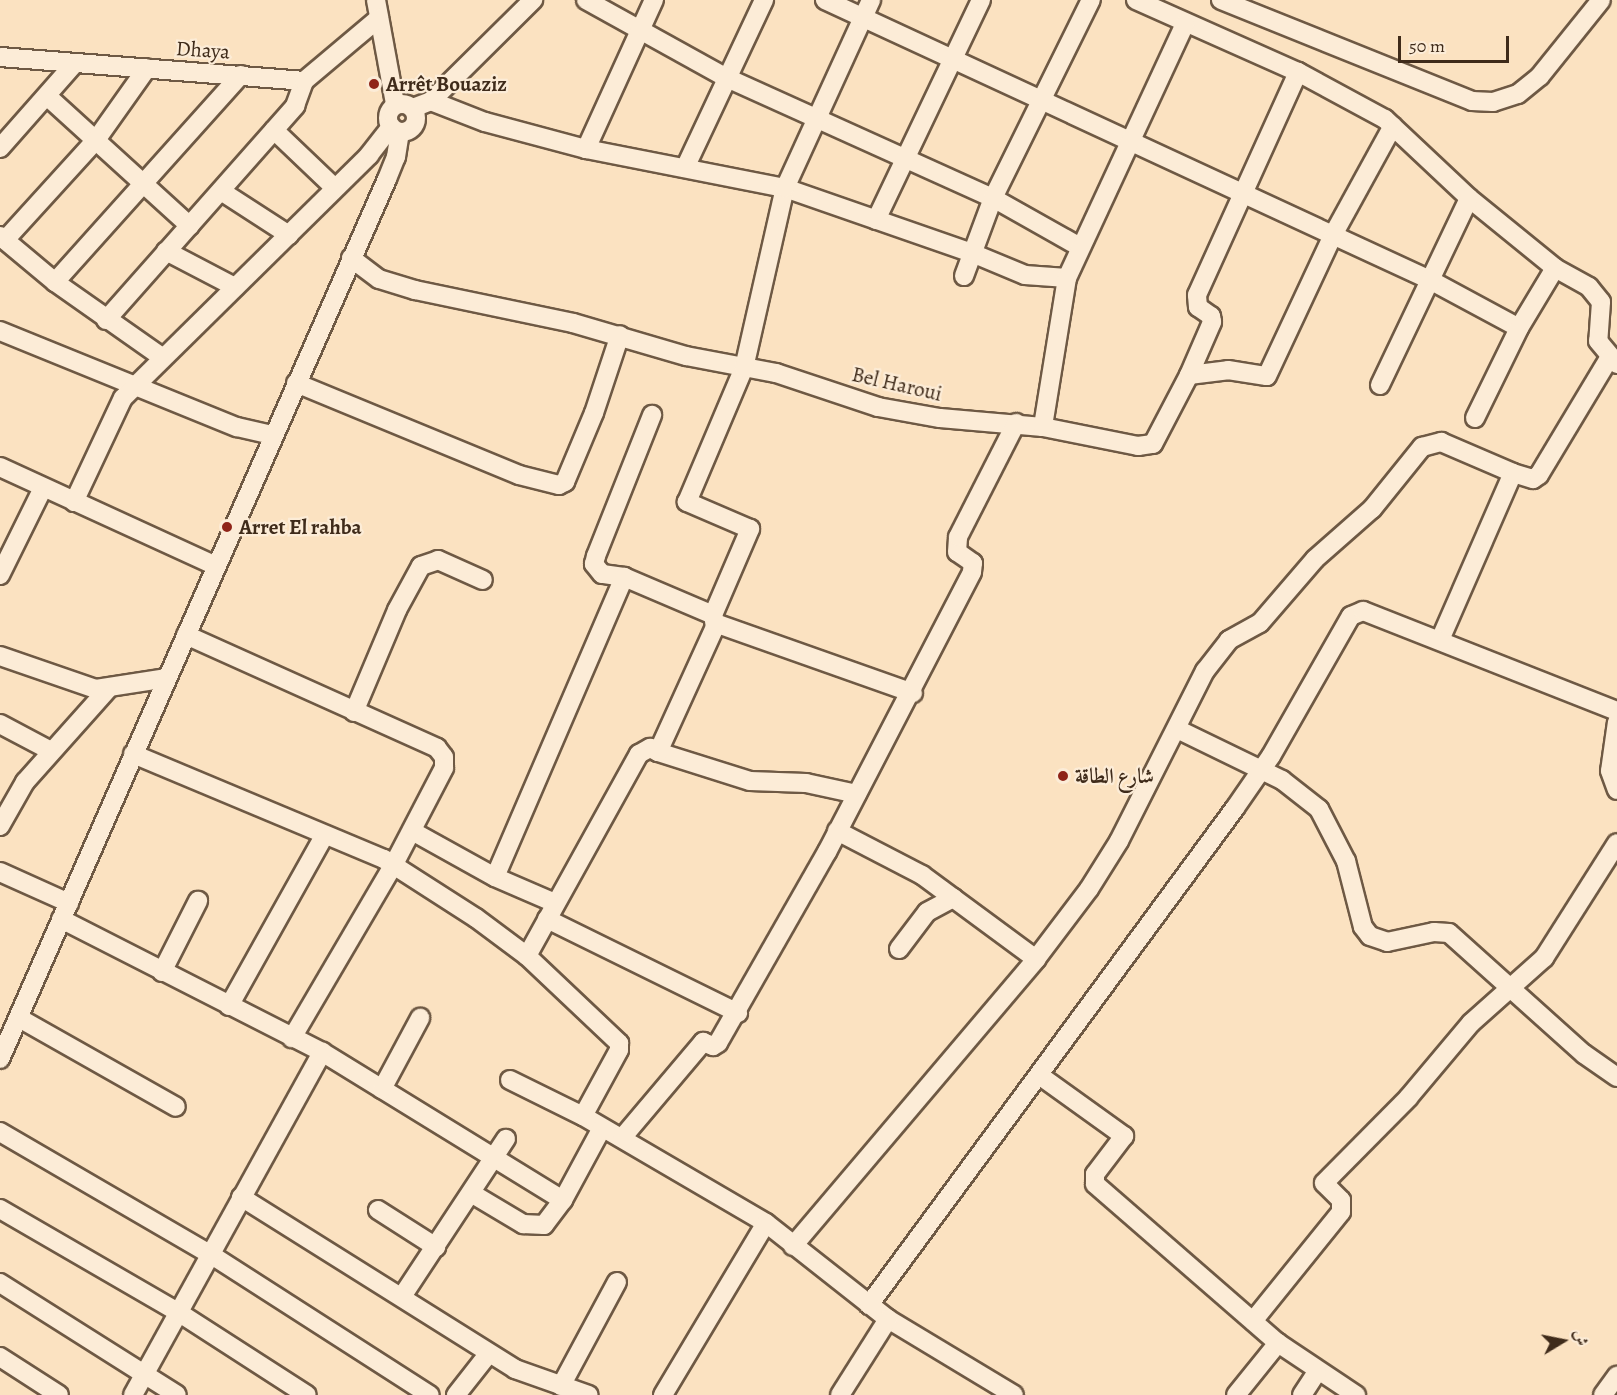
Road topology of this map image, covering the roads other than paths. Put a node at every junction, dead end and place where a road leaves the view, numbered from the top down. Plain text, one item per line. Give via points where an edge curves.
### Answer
1 (533, 0) edge
2 (586, 0) edge
3 (654, 0) edge
4 (764, 0) edge
5 (825, 0) edge
6 (871, 0) edge
7 (981, 0) edge
8 (1091, 0) edge
9 (1136, 0) edge
10 (1221, 0) edge
11 (1601, 0) edge
12 (378, 9) edge
13 (862, 17) junction
14 (1185, 24) junction
15 (639, 30) junction
16 (0, 57) edge
17 (953, 59) junction
18 (75, 63) junction
19 (147, 68) junction
20 (1298, 72) junction
21 (241, 75) junction
22 (727, 78) junction
23 (304, 81) junction
24 (47, 96) junction
25 (1042, 100) junction
26 (431, 101) junction
27 (404, 106) junction
28 (816, 120) junction
29 (1393, 126) junction
30 (274, 130) junction
31 (395, 130) junction
32 (96, 140) junction
33 (1131, 142) junction
34 (0, 148) edge
35 (586, 149) junction
36 (905, 159) junction
37 (685, 168) junction
38 (144, 183) junction
39 (335, 188) junction
40 (785, 188) junction
41 (221, 191) junction
42 (1241, 193) junction
43 (993, 198) junction
44 (1469, 198) junction
45 (876, 220) junction
46 (190, 226) junction
47 (289, 235) junction
48 (1333, 235) junction
49 (2, 238) edge
50 (1080, 248) junction
51 (166, 251) junction
52 (972, 253) junction
53 (351, 258) junction
54 (1555, 268) junction
55 (963, 276) dead end
56 (1067, 278) junction
57 (1430, 280) junction
58 (55, 282) junction
59 (235, 287) junction
60 (106, 320) junction
61 (1519, 328) junction
62 (0, 330) edge
63 (620, 335) junction
64 (163, 358) junction
65 (1613, 361) edge
66 (744, 368) junction
67 (1189, 375) junction
68 (296, 383) junction
69 (135, 385) junction
70 (1380, 385) dead end
71 (652, 415) dead end
72 (1475, 418) dead end
73 (1016, 423) junction
74 (1043, 427) junction
75 (273, 435) junction
76 (0, 467) edge
77 (1512, 472) junction
78 (43, 488) junction
79 (74, 502) junction
80 (216, 566) junction
81 (0, 575) edge
82 (624, 577) junction
83 (483, 580) dead end
84 (714, 619) junction
85 (186, 636) junction
86 (1440, 640) junction
87 (0, 656) edge
88 (167, 678) junction
89 (108, 689) junction
90 (913, 693) junction
91 (1617, 711) edge
92 (354, 712) junction
93 (1617, 722) edge
94 (0, 724) edge
95 (1177, 729) junction
96 (51, 751) junction
97 (658, 752) junction
98 (134, 754) junction
99 (1260, 771) junction
100 (1617, 790) edge
101 (856, 794) junction
102 (0, 826) edge
103 (412, 831) junction
104 (837, 831) junction
105 (324, 836) junction
106 (1617, 843) edge
107 (394, 864) junction
108 (0, 872) edge
109 (495, 877) junction
110 (953, 898) junction
111 (198, 902) dead end
112 (65, 911) junction
113 (551, 911) junction
114 (899, 949) dead end
115 (527, 956) junction
116 (1036, 959) junction
117 (162, 972) junction
118 (1514, 988) junction
119 (229, 1006) junction
120 (738, 1012) junction
121 (420, 1018) dead end
122 (10, 1024) edge
123 (292, 1038) junction
124 (322, 1052) junction
125 (0, 1059) edge
126 (1039, 1075) junction
127 (1617, 1077) edge
128 (510, 1080) dead end
129 (382, 1089) junction
130 (176, 1107) dead end
131 (583, 1116) junction
132 (602, 1128) junction
133 (0, 1132) edge
134 (622, 1138) junction
135 (506, 1139) dead end
136 (494, 1157) junction
137 (471, 1193) junction
138 (241, 1197) junction
139 (563, 1200) junction
140 (0, 1209) edge
141 (378, 1210) dead end
142 (766, 1223) junction
143 (793, 1246) junction
144 (436, 1247) junction
145 (210, 1254) junction
146 (616, 1281) dead end
147 (0, 1283) edge
148 (403, 1295) junction
149 (869, 1305) junction
150 (178, 1312) junction
151 (888, 1319) junction
152 (1253, 1321) junction
153 (1278, 1343) junction
154 (489, 1353) junction
155 (0, 1358) edge
156 (1317, 1372) junction
157 (145, 1374) junction
158 (1617, 1376) edge
159 (547, 1387) edge
160 (59, 1395) edge
161 (133, 1395) edge
162 (177, 1395) edge
163 (307, 1395) edge
164 (430, 1395) edge
165 (456, 1395) edge
166 (589, 1395) edge
167 (663, 1395) edge
168 (840, 1395) edge
169 (1014, 1395) edge
170 (1236, 1395) edge
171 (1302, 1395) edge
172 (1356, 1395) edge
173 (1603, 1395) edge

1 - 26 street
2 - 15 street
3 - 15 street
4 - 22 street
5 - 13 street
6 - 13 street
7 - 17 street
8 - 25 street
9 - 14 street
10 - 11 street via 1472,101 1493,102 1518,94 1540,75
12 - 23 street
12 - 27 street
13 - 17 street
13 - 28 street
14 - 20 street
14 - 33 street
15 - 22 street
15 - 35 street
16 - 18 street, Dhaya
17 - 25 street
17 - 36 street
18 - 19 street, Dhaya
18 - 24 street
19 - 21 street, Dhaya
19 - 32 street
20 - 29 street via 1368,107
20 - 42 street
21 - 23 street, Dhaya
21 - 38 street
22 - 28 street
22 - 37 street
23 - 30 street via 295,106
24 - 32 street
24 - 34 street
25 - 33 street
25 - 43 street
26 - 27 street
26 - 35 street via 485,122
27 - 31 street via 388,114
27 - 31 street via 415,125
28 - 36 street
28 - 40 street
29 - 44 street
29 - 48 street
30 - 39 street
30 - 41 street
31 - 39 street
31 - 53 street via 396,157
32 - 38 street
32 - 49 street
33 - 42 street
33 - 50 street
35 - 37 street
36 - 43 street
36 - 45 street
37 - 40 street
38 - 46 street
38 - 58 street
39 - 47 street
40 - 45 street
40 - 66 street
41 - 46 street
41 - 47 street
42 - 48 street
42 - 67 street via 1197,295 1197,307 1211,315 1212,322
43 - 50 street
43 - 52 street
44 - 54 street
44 - 57 street
45 - 52 street
46 - 51 street
47 - 59 street
48 - 57 street
48 - 67 street via 1267,376 1228,369
49 - 58 street
50 - 56 street
51 - 59 street
51 - 60 street
52 - 55 street
52 - 56 street via 1025,275
53 - 63 street, Bel Haroui via 379,279 416,290
53 - 68 street
54 - 61 street
54 - 65 street via 1597,295 1602,312 1596,328 1598,341
56 - 74 street
57 - 61 street
57 - 70 street
58 - 60 street
59 - 64 street
60 - 64 street
61 - 72 street
62 - 69 street
63 - 66 street, Bel Haroui via 686,356
63 - 68 street via 594,413 565,482 559,485 519,475
64 - 69 street
65 - 77 street via 1539,475 1533,479
66 - 73 street, Bel Haroui via 776,373 878,407 940,418
66 - 84 street via 687,502 750,529
67 - 74 street, Bel Haroui via 1156,439 1147,446
68 - 75 street
69 - 75 street via 237,427
69 - 79 street via 115,410
71 - 82 street via 594,564 602,574
73 - 74 street, Bel Haroui
73 - 90 street via 958,537 957,552 974,566
75 - 80 street
76 - 78 street
77 - 86 street
77 - 95 street via 1441,442 1422,447 1372,509 1315,559 1260,623 1221,649
78 - 79 street
78 - 81 street
79 - 80 street
80 - 85 street
82 - 84 street
82 - 109 street
83 - 92 street via 438,560 421,566 397,610
84 - 90 street
84 - 97 street
85 - 88 street
85 - 92 street
86 - 91 street via 1570,696
86 - 99 street via 1363,611 1351,616
87 - 89 street
88 - 89 street
88 - 98 street
89 - 96 street
90 - 101 street
92 - 103 street via 437,748 444,757 444,768
93 - 100 street via 1610,771
94 - 96 street
95 - 99 street
95 - 116 street via 1119,841 1089,889
96 - 102 street via 25,782
97 - 101 street via 750,781 806,783
97 - 113 street via 650,748 639,754
98 - 105 street
98 - 112 street
99 - 118 street via 1282,780 1319,808 1346,861 1360,918 1370,936 1387,942 1434,932 1449,933
99 - 126 street
101 - 104 street
103 - 107 street
103 - 109 street
104 - 110 street via 922,875
104 - 120 street
105 - 107 street
105 - 119 street
106 - 118 street via 1552,947
107 - 115 street
107 - 123 street
108 - 112 street
109 - 113 street
110 - 114 street via 927,912
110 - 116 street
111 - 117 street
112 - 117 street
112 - 122 street
113 - 115 street
113 - 120 street
115 - 131 street via 619,1043 620,1050
116 - 143 street
117 - 119 street
118 - 127 street via 1576,1047
118 - 152 street via 1471,1023 1408,1098 1324,1183 1341,1200 1343,1208
119 - 123 street
120 - 134 street via 716,1046 703,1042
121 - 129 street
122 - 125 street
122 - 130 street
123 - 124 street
124 - 129 street
124 - 138 street
126 - 149 street
126 - 152 street via 1124,1136 1095,1174 1095,1184
128 - 131 street
129 - 136 street
131 - 132 street
132 - 134 street
132 - 139 street
133 - 145 street
134 - 142 street
135 - 136 street
136 - 137 street
136 - 139 street
137 - 139 street via 523,1224 537,1227 551,1221
137 - 144 street
138 - 145 street
138 - 148 street
140 - 150 street
141 - 144 street
142 - 143 street
142 - 167 street
143 - 149 street
144 - 148 street
145 - 150 street
145 - 164 street
146 - 159 street
147 - 157 street
148 - 154 street
149 - 151 street
150 - 157 street
150 - 163 street
151 - 168 street
151 - 169 street
152 - 153 street
153 - 156 street
153 - 170 street
154 - 159 street
154 - 165 street
155 - 160 street
156 - 171 street
156 - 172 street
157 - 161 street
157 - 162 street
158 - 173 street
159 - 166 street

